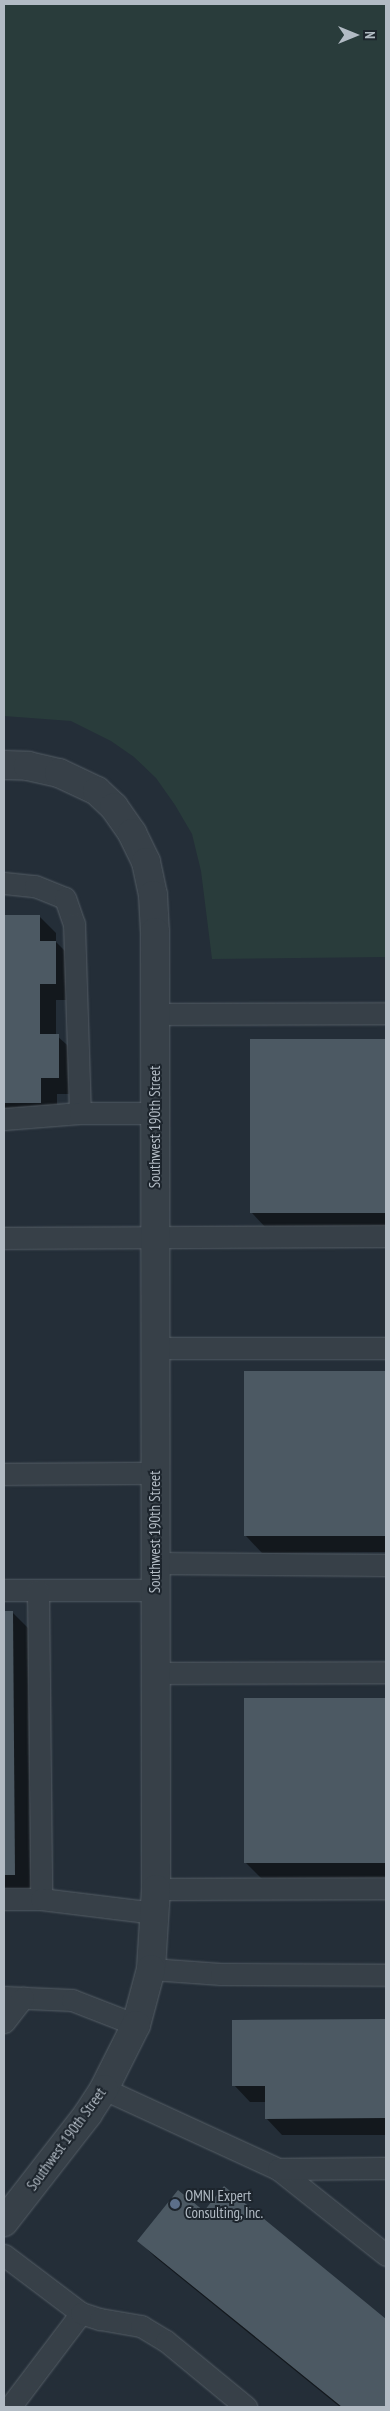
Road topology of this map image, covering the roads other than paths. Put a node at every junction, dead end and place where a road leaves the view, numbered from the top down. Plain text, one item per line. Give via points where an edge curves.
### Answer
1 (4, 765) edge
2 (4, 883) edge
3 (386, 1013) edge
4 (155, 1014) junction
5 (155, 1113) junction
6 (80, 1114) junction
7 (4, 1119) edge
8 (386, 1236) edge
9 (156, 1237) junction
10 (4, 1238) edge
11 (155, 1348) junction
12 (386, 1348) edge
13 (155, 1472) junction
14 (4, 1474) edge
15 (155, 1563) junction
16 (386, 1565) edge
17 (4, 1590) edge
18 (38, 1590) junction
19 (155, 1590) junction
20 (386, 1672) edge
21 (155, 1673) junction
22 (386, 1888) edge
23 (4, 1899) edge
24 (41, 1899) junction
25 (155, 1901) junction
26 (151, 1969) junction
27 (386, 1975) edge
28 (13, 1998) edge
29 (4, 2022) edge
30 (136, 2026) junction
31 (104, 2089) junction
32 (278, 2168) junction
33 (386, 2168) edge
34 (4, 2222) edge
35 (4, 2255) edge
36 (386, 2255) edge
37 (81, 2313) junction
38 (10, 2407) edge
39 (246, 2407) edge

1 - 4 street, Southwest 190th Street via 59,773 97,791 114,807 132,833 146,862 153,895
2 - 6 lane via 35,886 65,898 74,924
3 - 4 lane
4 - 5 street, Southwest 190th Street
5 - 6 lane
5 - 9 street, Southwest 190th Street
6 - 7 lane
8 - 9 lane
9 - 10 lane
9 - 11 street, Southwest 190th Street
11 - 12 lane
11 - 13 street, Southwest 190th Street
13 - 14 lane
13 - 15 street, Southwest 190th Street
15 - 16 lane
15 - 19 street, Southwest 190th Street
17 - 18 lane
18 - 19 lane
18 - 24 lane
19 - 21 street, Southwest 190th Street
20 - 21 lane
21 - 25 street, Southwest 190th Street
22 - 25 lane
23 - 24 lane
24 - 25 lane
25 - 26 street, Southwest 190th Street
26 - 27 lane via 221,1974
26 - 30 street, Southwest 190th Street
28 - 29 lane
28 - 30 lane via 72,2000
30 - 31 street, Southwest 190th Street
31 - 32 lane
31 - 34 street, Southwest 190th Street
32 - 33 lane
32 - 36 lane
35 - 37 lane
37 - 38 lane
37 - 39 lane via 141,2326 166,2341

